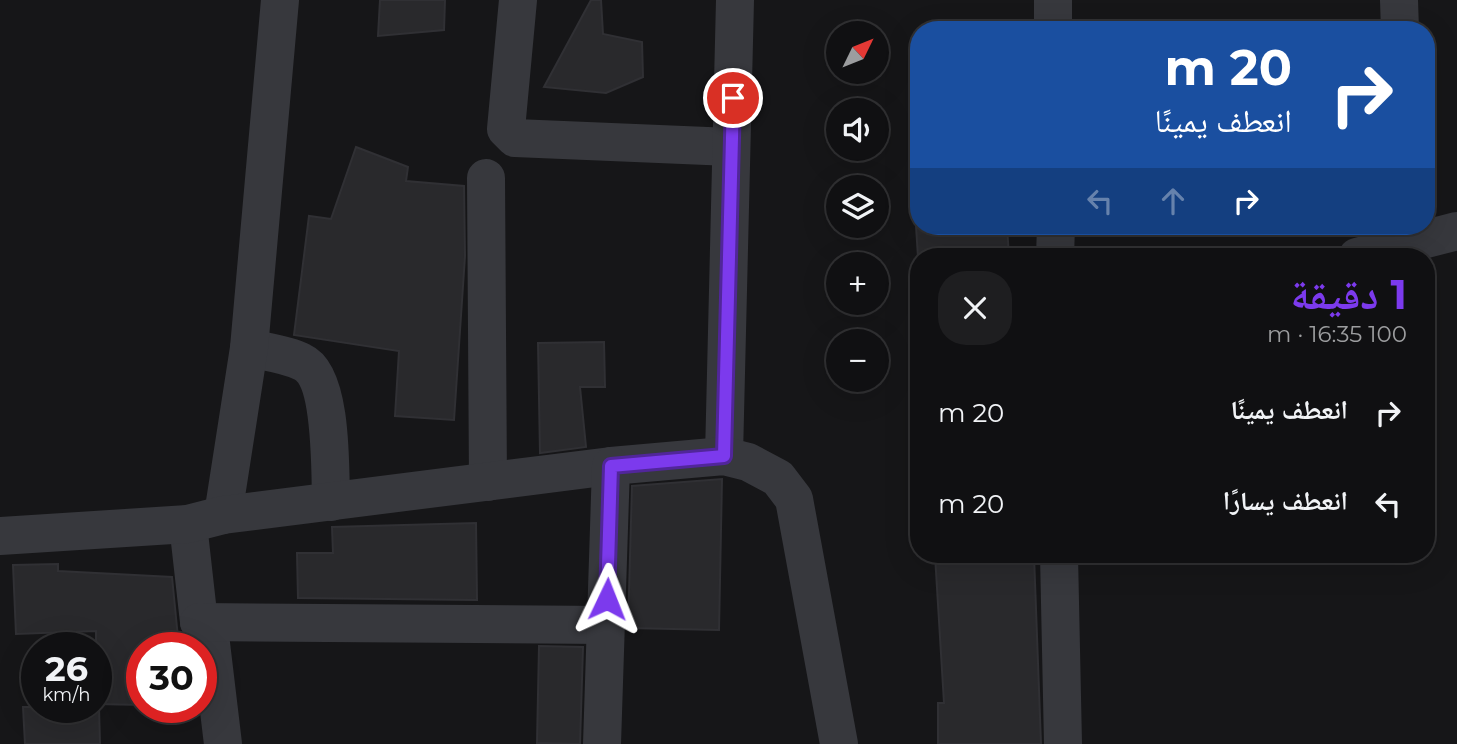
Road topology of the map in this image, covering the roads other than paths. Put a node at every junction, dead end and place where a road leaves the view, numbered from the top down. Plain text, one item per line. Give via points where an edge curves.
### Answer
1 (279, 0) edge
2 (518, 0) edge
3 (735, 0) edge
4 (1053, 0) edge
5 (1399, 0) edge
6 (1053, 21) edge
7 (1400, 21) edge
8 (731, 147) junction
9 (486, 178) dead end
10 (1457, 231) edge
11 (1435, 232) edge
12 (1399, 236) edge
13 (1375, 248) edge
14 (249, 348) junction
15 (724, 456) junction
16 (611, 466) junction
17 (488, 482) junction
18 (331, 502) junction
19 (206, 520) junction
20 (0, 536) edge
21 (1059, 563) edge
22 (199, 622) junction
23 (606, 625) junction
24 (223, 744) edge
25 (603, 744) edge
26 (839, 744) edge
27 (1063, 744) edge

1 - 14 street
2 - 8 street via 509,134 515,138
3 - 8 street
4 - 6 street
5 - 7 street
8 - 15 street
9 - 17 street
10 - 11 street
12 - 13 street
14 - 18 street via 302,362 312,373 327,408
14 - 19 street
15 - 16 street
15 - 26 street via 778,478 794,499
16 - 17 street
16 - 23 street
17 - 18 street
18 - 19 street
19 - 20 street
19 - 22 street
21 - 27 street
22 - 23 street
22 - 24 street via 210,635
23 - 25 street

